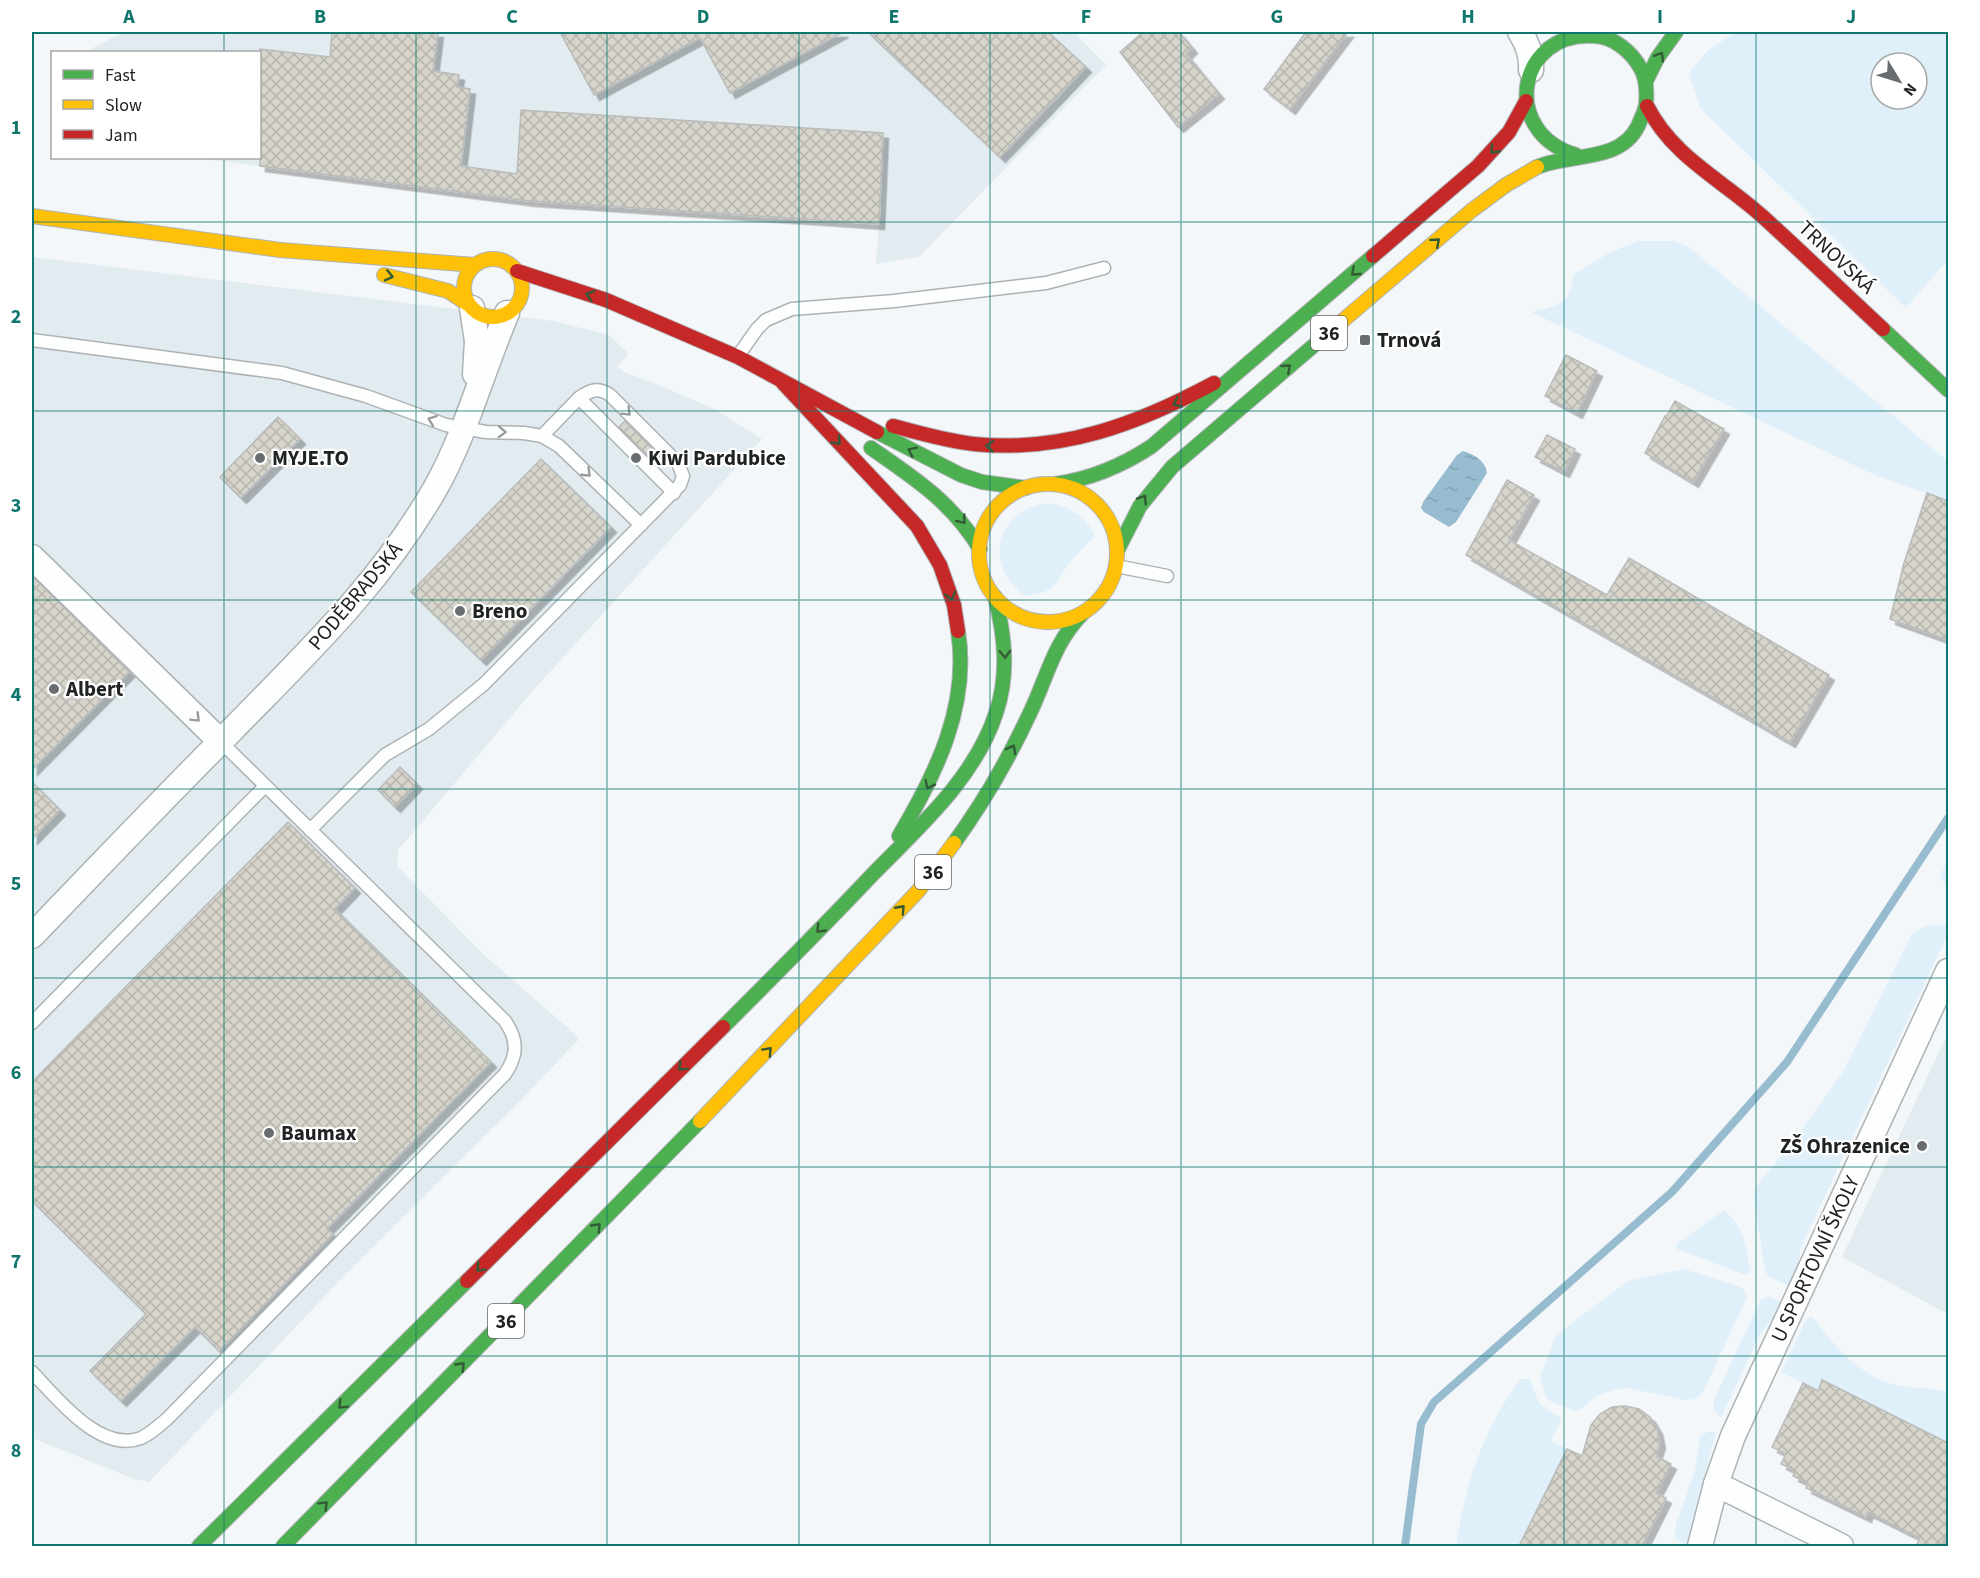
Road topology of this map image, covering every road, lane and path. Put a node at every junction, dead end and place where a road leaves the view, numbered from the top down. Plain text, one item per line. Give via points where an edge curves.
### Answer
1 (1520, 32) edge
2 (1623, 32) edge
3 (1676, 32) edge
4 (1585, 34) edge
5 (1531, 70) junction
6 (1646, 81) junction
7 (1526, 101) junction
8 (1647, 106) junction
9 (1622, 145) junction
10 (1637, 146) dead end
11 (1662, 151) dead end
12 (1576, 155) junction
13 (1690, 162) junction
14 (32, 216) edge
15 (209, 240) junction
16 (475, 265) junction
17 (1104, 268) dead end
18 (517, 271) junction
19 (536, 303) dead end
20 (471, 306) junction
21 (512, 309) junction
22 (589, 309) dead end
23 (645, 317) junction
24 (32, 340) edge
25 (1263, 351) junction
26 (738, 357) junction
27 (783, 383) junction
28 (1948, 390) edge
29 (579, 398) junction
30 (462, 429) junction
31 (542, 436) junction
32 (1054, 484) junction
33 (1026, 488) junction
34 (674, 493) junction
35 (641, 525) junction
36 (980, 549) junction
37 (1117, 551) junction
38 (32, 557) edge
39 (1116, 566) junction
40 (1167, 576) dead end
41 (995, 597) junction
42 (1083, 613) junction
43 (220, 741) junction
44 (265, 786) junction
45 (310, 830) junction
46 (875, 872) junction
47 (32, 936) edge
48 (1948, 970) edge
49 (32, 1023) edge
50 (32, 1372) edge
51 (1716, 1484) junction
52 (199, 1546) edge
53 (283, 1546) edge
54 (1700, 1546) edge
55 (1841, 1546) edge

1 - 5 street via 1531,53
2 - 4 main road
6 -> 3 main road, 36
4 - 5 main road via 1551,46
4 - 6 main road, 36 via 1619,43 1631,53
5 - 7 main road, 36
6 - 8 main road, 36
7 - 12 main road, 36 via 1542,137 1561,151
7 -> 25 main road, 36 via 1509,132 1478,166
8 - 9 main road, 36 via 1634,134
8 - 13 main road, TRNOVSKÁ via 1662,133
9 - 10 main road
9 - 12 main road, 36 via 1608,153
11 - 13 main road, TRNOVSKÁ
37 -> 12 main road, 36 via 1149,491 1191,451 1494,193 1539,166
13 - 28 main road, TRNOVSKÁ via 1763,217
14 - 15 main road
15 - 16 main road via 280,250
15 -> 20 main road via 280,252 448,291
16 - 18 main road via 495,258
16 - 20 main road via 464,286
17 - 26 lane via 1046,283 792,309 766,320
18 - 21 main road via 522,288
23 -> 18 main road
19 - 21 main road
20 - 21 main road via 490,317
20 - 30 street, PODĚBRADSKÁ via 477,357 472,397
21 - 30 street, PODĚBRADSKÁ
22 - 23 main road
23 - 26 main road
30 -> 24 lane via 282,373
25 -> 27 main road via 1184,400 1110,431 1049,446 973,444 931,436 844,409
25 - 32 main road, 36 via 1134,459 1095,477
26 - 27 main road
33 -> 27 main road via 961,475
27 -> 36 main road via 953,509
27 -> 46 main road via 915,524 942,568 958,621 961,676 952,726 915,811
29 - 31 lane
29 - 34 lane
29 -> 34 lane via 595,389 603,390 678,463 683,476
30 -> 31 lane
30 - 43 street, PODĚBRADSKÁ via 435,488 382,569 337,622
31 -> 35 lane via 559,446
32 - 33 main road, 36
32 - 37 main road, 36 via 1086,495 1099,506 1109,519
33 - 36 main road, 36 via 1011,495 989,518
34 - 35 lane
35 - 45 lane via 484,684 429,729 385,755
36 - 41 main road, 36 via 981,566
37 - 39 main road, 36
38 -> 43 street
39 - 40 lane
39 - 42 main road, 36 via 1105,593
41 - 42 main road, 36 via 1013,612 1036,621 1052,622
41 -> 46 main road, 36 via 1006,669 990,731 947,795
53 -> 42 main road, 36 via 727,1093 919,890 995,781 1035,701 1054,648
43 - 44 lane
43 - 47 street, PODĚBRADSKÁ
44 - 45 lane
44 - 49 lane
45 - 50 lane via 505,1021 515,1041 513,1063 153,1431 139,1439 122,1441 106,1437 78,1419
46 -> 52 main road, 36
48 - 51 street, U SPORTOVNÍ ŠKOLY via 1733,1436
51 - 54 street, U SPORTOVNÍ ŠKOLY
51 - 55 street

